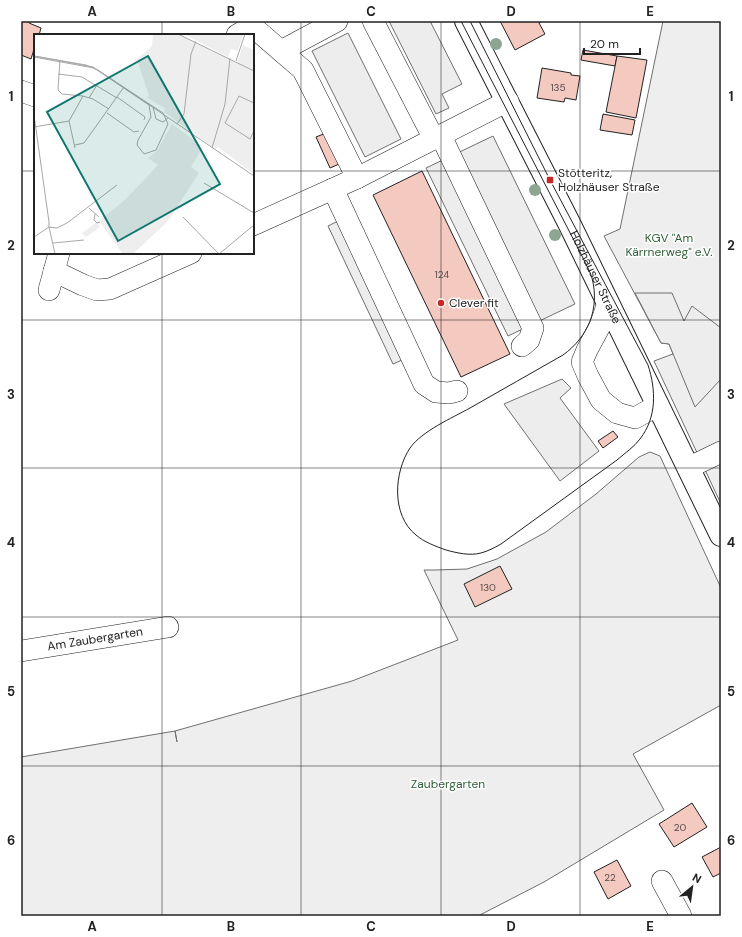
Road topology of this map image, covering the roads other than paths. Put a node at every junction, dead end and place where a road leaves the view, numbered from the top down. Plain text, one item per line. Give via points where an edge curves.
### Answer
1 (337, 21) edge
2 (373, 21) edge
3 (466, 21) edge
4 (244, 27) edge
5 (281, 51) junction
6 (508, 101) junction
7 (437, 138) junction
8 (357, 178) junction
9 (333, 189) junction
10 (254, 225) edge
11 (189, 254) edge
12 (54, 271) edge
13 (608, 303) junction
14 (522, 346) dead end
15 (457, 391) dead end
16 (658, 405) junction
17 (721, 452) edge
18 (688, 468) junction
19 (721, 535) edge
20 (168, 627) dead end
21 (21, 651) edge
22 (662, 881) dead end
23 (682, 916) edge

1 - 5 street
2 - 7 street
3 - 6 main road, Holzhäuser Straße
4 - 5 street
5 - 8 street via 302,70
6 - 7 street
6 - 13 main road, Holzhäuser Straße
7 - 8 street
7 - 14 street via 533,328 529,340
8 - 9 street
9 - 10 street
9 - 15 street via 424,384 436,392
11 - 12 street via 110,289 97,290
13 - 16 main road, Holzhäuser Straße
13 - 16 street via 582,362 588,376 601,400 617,413 635,418
16 - 18 main road, Holzhäuser Straße
17 - 18 street
18 - 19 main road, Holzhäuser Straße
20 - 21 street, Am Zaubergarten
22 - 23 street

